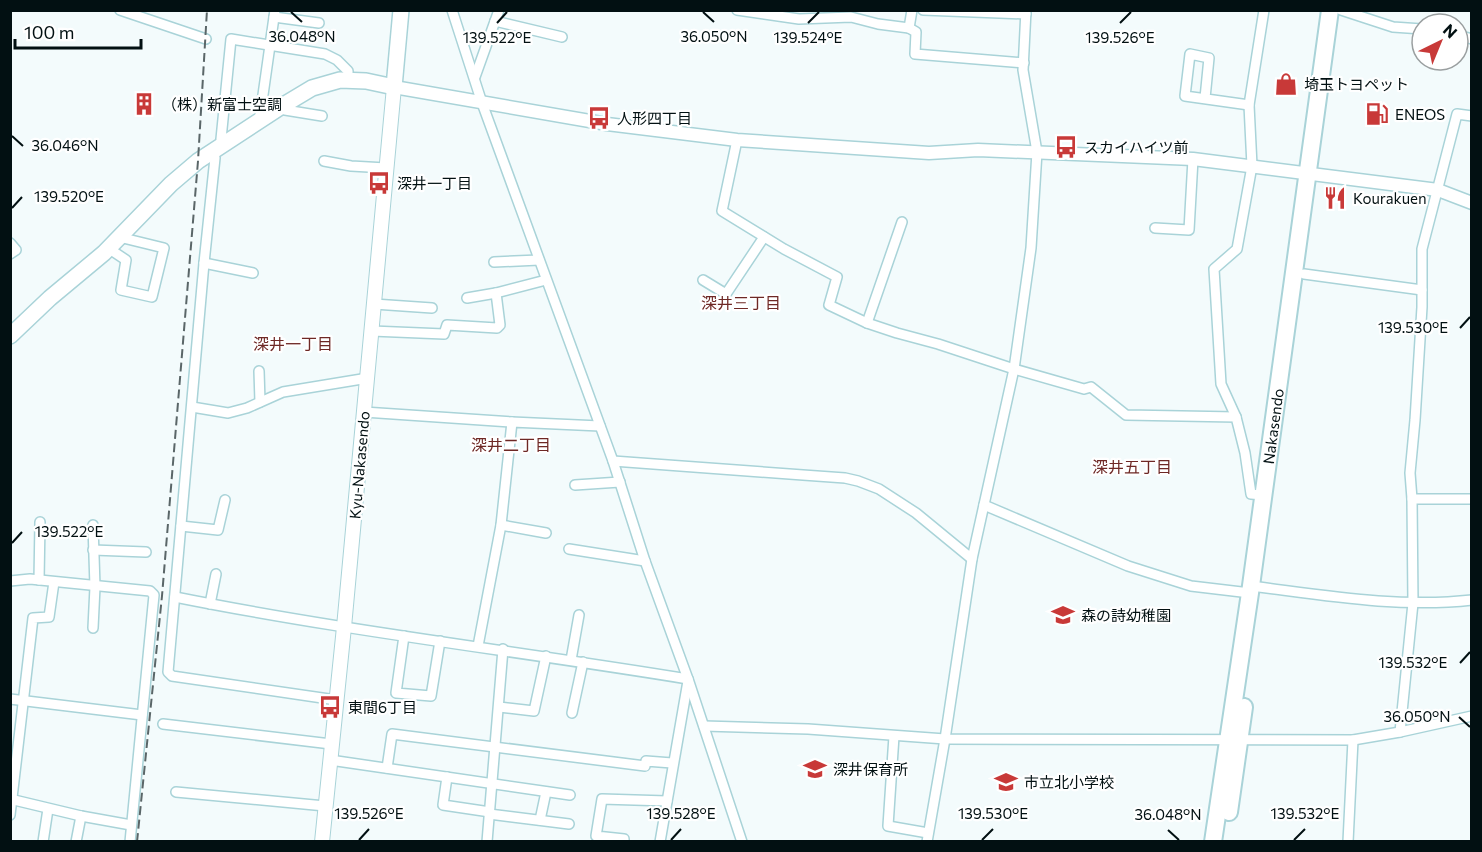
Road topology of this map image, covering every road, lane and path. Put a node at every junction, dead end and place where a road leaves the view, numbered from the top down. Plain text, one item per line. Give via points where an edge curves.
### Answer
1 (120, 10) edge
2 (401, 10) edge
3 (452, 10) edge
4 (499, 10) edge
5 (737, 10) edge
6 (912, 10) edge
7 (923, 10) edge
8 (1264, 10) edge
9 (1330, 10) edge
10 (1340, 10) edge
11 (749, 11) edge
12 (1026, 12) edge
13 (274, 14) edge
14 (786, 14) edge
15 (495, 21) junction
16 (319, 23) dead end
17 (909, 28) junction
18 (1410, 28) edge
19 (562, 37) dead end
20 (206, 39) dead end
21 (269, 45) junction
22 (1024, 63) junction
23 (475, 77) junction
24 (348, 79) junction
25 (394, 87) junction
26 (1204, 98) junction
27 (482, 103) junction
28 (1248, 105) junction
29 (282, 106) junction
30 (322, 116) dead end
31 (1472, 116) edge
32 (261, 119) junction
33 (737, 140) junction
34 (218, 148) junction
35 (1037, 152) junction
36 (1193, 159) junction
37 (324, 162) dead end
38 (1252, 166) junction
39 (386, 168) junction
40 (1313, 176) junction
41 (1438, 190) junction
42 (1472, 202) edge
43 (902, 222) dead end
44 (1155, 228) dead end
45 (764, 237) junction
46 (10, 243) edge
47 (114, 243) junction
48 (10, 254) edge
49 (539, 260) junction
50 (494, 262) dead end
51 (204, 263) junction
52 (253, 273) dead end
53 (1304, 274) junction
54 (546, 280) junction
55 (703, 280) dead end
56 (1422, 290) junction
57 (496, 293) junction
58 (467, 298) dead end
59 (374, 304) junction
60 (432, 308) dead end
61 (867, 323) junction
62 (372, 331) junction
63 (10, 336) edge
64 (1014, 369) junction
65 (259, 371) dead end
66 (368, 378) junction
67 (260, 402) junction
68 (192, 406) junction
69 (364, 412) junction
70 (1236, 417) junction
71 (512, 422) junction
72 (600, 426) junction
73 (613, 461) junction
74 (620, 482) junction
75 (575, 485) dead end
76 (1263, 495) junction
77 (225, 500) dead end
78 (1412, 500) junction
79 (1472, 500) edge
80 (984, 505) junction
81 (40, 522) dead end
82 (93, 525) dead end
83 (501, 525) junction
84 (182, 526) junction
85 (546, 533) dead end
86 (569, 549) dead end
87 (93, 550) junction
88 (146, 552) dead end
89 (972, 559) junction
90 (645, 561) junction
91 (216, 574) dead end
92 (39, 580) junction
93 (10, 581) edge
94 (54, 582) junction
95 (95, 587) junction
96 (1254, 590) junction
97 (175, 597) junction
98 (1472, 600) edge
99 (1413, 603) junction
100 (210, 604) junction
101 (579, 615) dead end
102 (344, 627) junction
103 (93, 628) dead end
104 (404, 636) junction
105 (440, 640) junction
106 (478, 646) junction
107 (503, 649) junction
108 (546, 656) junction
109 (571, 660) junction
110 (583, 662) junction
111 (688, 679) junction
112 (10, 699) edge
113 (336, 700) junction
114 (22, 702) junction
115 (499, 707) junction
116 (572, 713) dead end
117 (142, 715) junction
118 (1472, 716) edge
119 (163, 724) dead end
120 (704, 726) junction
121 (1400, 732) junction
122 (894, 736) junction
123 (945, 739) junction
124 (1353, 740) junction
125 (1233, 741) junction
126 (332, 744) junction
127 (494, 747) junction
128 (13, 759) edge
129 (330, 760) junction
130 (672, 763) junction
131 (387, 768) junction
132 (447, 777) junction
133 (492, 783) junction
134 (176, 792) dead end
135 (546, 792) junction
136 (570, 795) dead end
137 (12, 799) edge
138 (667, 801) junction
139 (325, 806) junction
140 (48, 809) junction
141 (490, 813) junction
142 (10, 815) edge
143 (81, 816) junction
144 (540, 820) junction
145 (569, 824) dead end
146 (131, 825) junction
147 (927, 837) edge
148 (43, 842) edge
149 (76, 842) edge
150 (130, 842) edge
151 (322, 842) edge
152 (487, 842) edge
153 (624, 842) edge
154 (660, 842) edge
155 (741, 842) edge
156 (1213, 842) edge
157 (1224, 842) edge
158 (1348, 842) edge

1 - 20 street
2 - 25 main road
3 - 23 street
4 - 15 street
5 - 11 street
6 - 17 street
7 - 12 street
8 - 28 street
9 - 40 highway, Nakasendo
10 - 18 street via 1393,27
10 - 40 highway, Nakasendo
11 - 14 street
12 - 22 street
13 - 16 street
13 - 21 street
14 - 17 street via 799,19 851,17
15 - 19 street
15 - 23 street
17 - 22 street via 916,32 915,54
21 - 24 street via 325,54 348,71
21 - 32 street
21 - 34 street via 231,39
22 - 35 street
23 - 27 street
24 - 25 main road
24 - 29 main road via 312,88
25 - 27 street
25 - 39 main road, Kyu-Nakasendo
26 - 26 street via 1185,96 1190,54 1209,58
26 - 28 street
27 - 33 street
27 - 49 street
28 - 38 street
29 - 30 street via 285,110
29 - 32 main road
31 - 41 street via 1457,114
32 - 34 main road
33 - 35 street via 929,153
33 - 45 street via 722,212
34 - 47 main road via 171,184
34 - 51 street
35 - 36 street
35 - 64 street via 1031,248
36 - 38 street
36 - 44 street via 1189,230
37 - 39 street
38 - 40 street
38 - 70 street via 1237,249 1214,268 1221,384
39 - 59 main road, Kyu-Nakasendo
40 - 41 street
40 - 53 highway, Nakasendo
40 - 76 highway, Nakasendo
41 - 42 street
41 - 56 street via 1422,249
43 - 61 street
45 - 55 street via 726,294
45 - 61 street via 837,277 829,305
46 - 48 street via 16,250
47 - 47 street via 164,248 152,297 121,290 126,260
47 - 63 main road
49 - 50 street
49 - 54 street
51 - 52 street
51 - 68 street
53 - 56 street
53 - 96 highway, Nakasendo
54 - 57 street
54 - 72 street
56 - 78 street via 1410,473
57 - 58 street
57 - 62 street via 500,325 497,328 447,325 444,334
59 - 60 street
59 - 62 main road, Kyu-Nakasendo
61 - 64 street
62 - 66 main road, Kyu-Nakasendo
64 - 70 street via 1084,389 1091,387 1126,415
64 - 80 street
65 - 67 street
66 - 67 street via 283,392
66 - 69 main road, Kyu-Nakasendo
67 - 68 street via 228,412
68 - 84 street
69 - 71 street
69 - 102 main road, Kyu-Nakasendo
70 - 76 street via 1251,494
71 - 72 street
71 - 83 street
72 - 73 street
73 - 74 street
73 - 89 street via 845,478 879,489 916,513
74 - 75 street
74 - 90 street
76 - 96 highway, Nakasendo
77 - 84 street via 218,530
78 - 79 street
78 - 99 street
80 - 89 street
80 - 96 street via 1128,566 1191,586
81 - 92 street
82 - 87 street
83 - 85 street
83 - 106 street
84 - 97 street
86 - 90 street
87 - 88 street
87 - 95 street
89 - 123 street
90 - 111 street
91 - 100 street
92 - 93 street
92 - 94 street
94 - 95 street
94 - 114 street via 49,617 33,618
95 - 103 street
95 - 117 street via 150,591 154,595
96 - 99 street
96 - 125 highway, Nakasendo
97 - 100 street
97 - 113 street via 168,672 172,676
98 - 99 street
99 - 121 street
100 - 102 street
101 - 109 street
102 - 104 street
102 - 113 main road, Kyu-Nakasendo
104 - 105 street
104 - 105 street via 396,693 431,696
105 - 106 street
106 - 107 street
107 - 108 street
107 - 115 street
108 - 109 street
108 - 115 street via 534,711
109 - 110 street
110 - 111 street
110 - 116 street
111 - 120 street
111 - 130 street
112 - 114 street
113 - 126 main road, Kyu-Nakasendo
114 - 117 street
114 - 128 street
115 - 127 street
117 - 146 street
118 - 121 street
119 - 126 street
120 - 122 street
120 - 155 street
121 - 124 street
122 - 123 street
122 - 147 street via 888,826
123 - 125 street
123 - 147 street
124 - 125 street
124 - 158 street
125 - 156 highway, Nakasendo
125 - 157 highway, Nakasendo
126 - 129 main road, Kyu-Nakasendo
127 - 130 street via 645,766 646,761
127 - 131 street via 392,734
127 - 133 street
128 - 137 street
129 - 131 street
129 - 139 main road, Kyu-Nakasendo
130 - 138 street
131 - 132 street
132 - 133 street
132 - 141 street via 442,805
133 - 135 street
133 - 141 street
134 - 139 street
135 - 136 street
135 - 144 street
137 - 140 street
137 - 142 street
138 - 153 street via 602,799 596,836
138 - 154 street
139 - 151 main road, Kyu-Nakasendo
140 - 143 street
140 - 148 street
141 - 144 street
141 - 152 street
143 - 146 street
143 - 149 street
144 - 145 street
146 - 150 street

